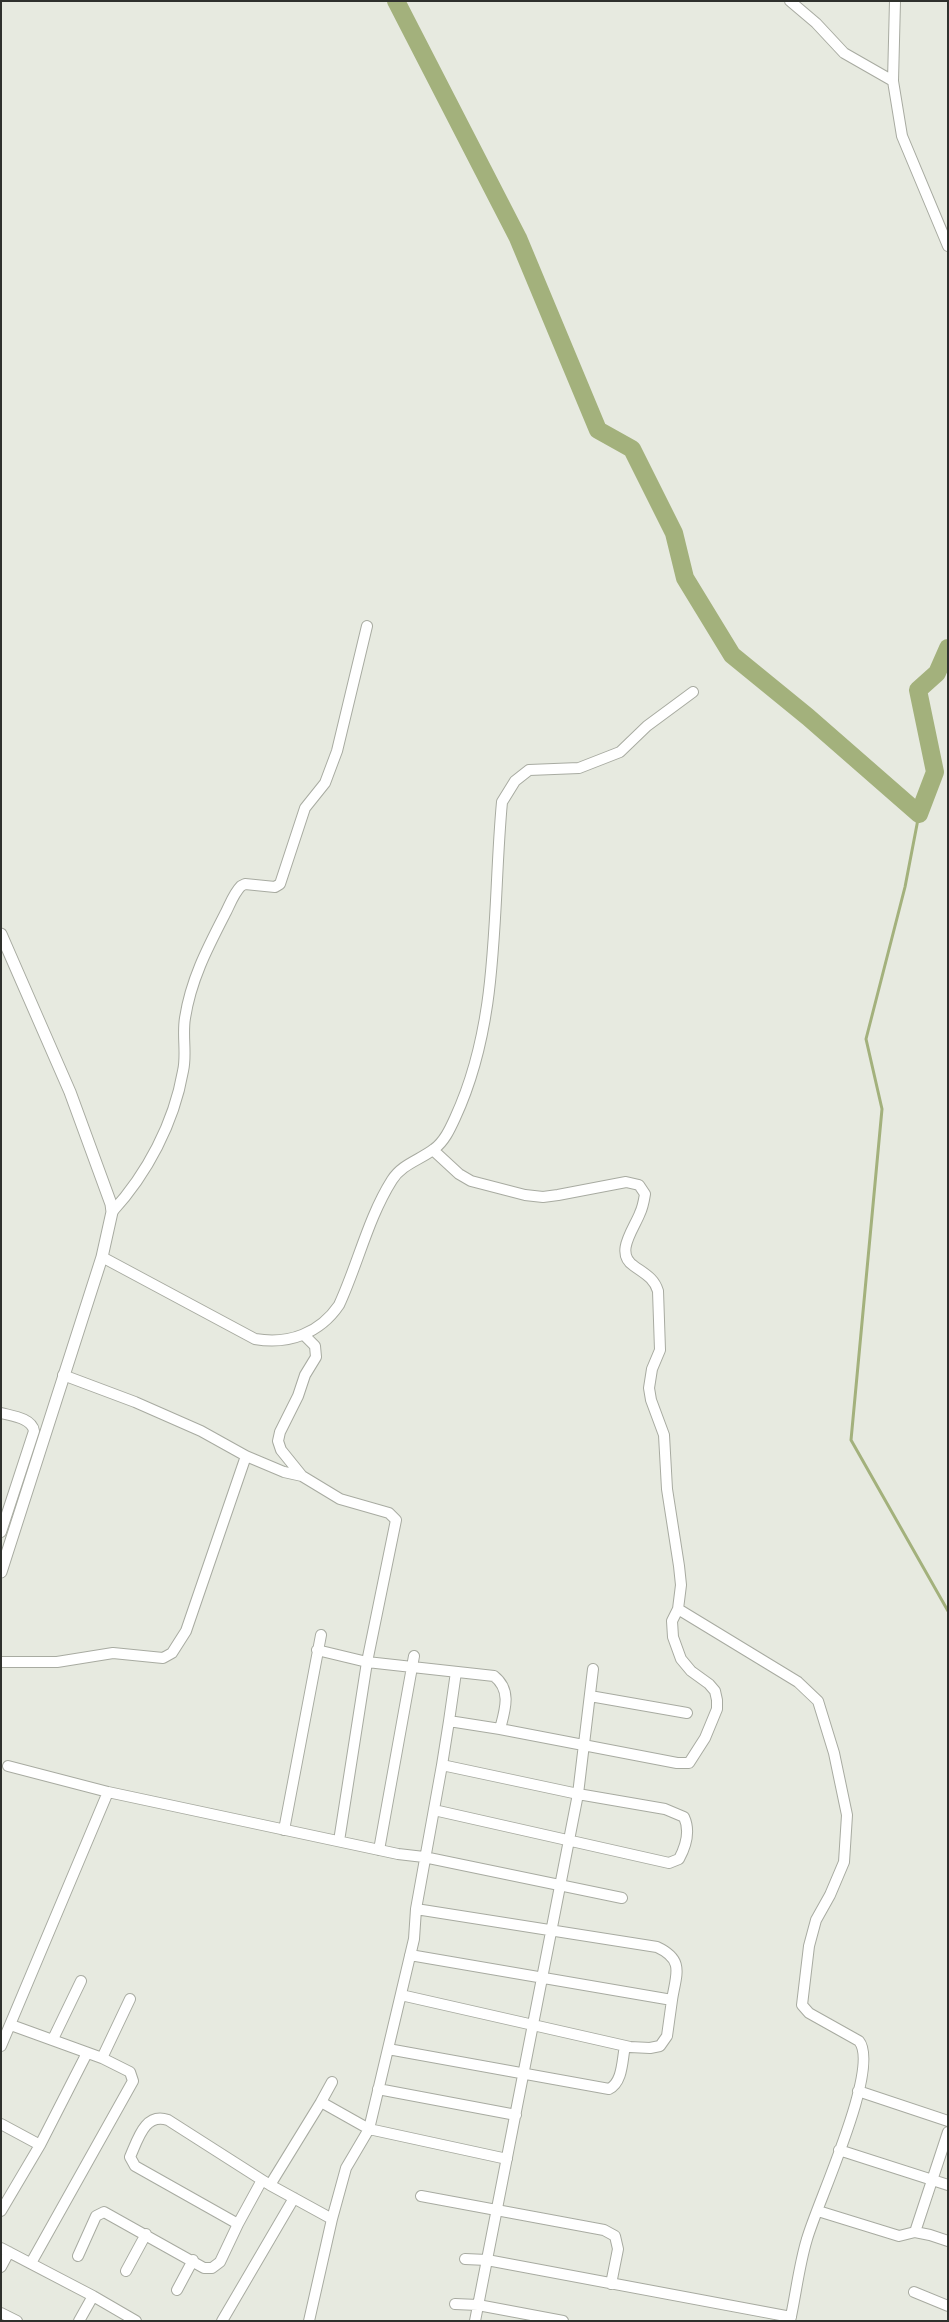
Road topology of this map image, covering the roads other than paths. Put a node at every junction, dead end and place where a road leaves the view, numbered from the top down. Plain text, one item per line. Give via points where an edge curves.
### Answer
1 (790, 1) edge
2 (896, 1) edge
3 (893, 81) junction
4 (948, 246) edge
5 (367, 626) dead end
6 (693, 692) dead end
7 (1, 934) edge
8 (433, 1150) junction
9 (112, 1212) junction
10 (102, 1257) junction
11 (305, 1336) junction
12 (63, 1375) junction
13 (1, 1412) edge
14 (246, 1456) junction
15 (302, 1476) junction
16 (1, 1532) edge
17 (1, 1572) edge
18 (678, 1609) junction
19 (322, 1635) dead end
20 (317, 1650) junction
21 (414, 1656) dead end
22 (1, 1662) edge
23 (368, 1662) junction
24 (412, 1668) junction
25 (593, 1669) dead end
26 (456, 1672) junction
27 (590, 1696) junction
28 (687, 1713) dead end
29 (449, 1721) junction
30 (500, 1729) junction
31 (584, 1745) junction
32 (442, 1764) junction
33 (8, 1766) dead end
34 (108, 1792) junction
35 (578, 1794) junction
36 (434, 1810) junction
37 (284, 1830) junction
38 (570, 1840) junction
39 (339, 1841) junction
40 (379, 1850) junction
41 (424, 1858) junction
42 (561, 1886) junction
43 (622, 1898) dead end
44 (416, 1909) junction
45 (552, 1931) junction
46 (410, 1955) junction
47 (542, 1978) junction
48 (81, 1981) dead end
49 (401, 1995) junction
50 (130, 1999) dead end
51 (672, 2000) junction
52 (11, 2025) junction
53 (533, 2025) junction
54 (52, 2039) junction
55 (1, 2046) edge
56 (624, 2046) junction
57 (388, 2049) junction
58 (87, 2053) junction
59 (102, 2058) junction
60 (524, 2074) junction
61 (332, 2082) dead end
62 (378, 2089) junction
63 (858, 2091) junction
64 (321, 2102) junction
65 (516, 2115) junction
66 (948, 2121) edge
67 (1, 2124) edge
68 (369, 2129) junction
69 (948, 2132) edge
70 (40, 2145) junction
71 (839, 2150) junction
72 (507, 2159) junction
73 (931, 2181) junction
74 (266, 2183) junction
75 (948, 2185) edge
76 (421, 2196) dead end
77 (294, 2198) junction
78 (1, 2211) edge
79 (497, 2211) junction
80 (818, 2211) junction
81 (332, 2219) junction
82 (238, 2224) junction
83 (915, 2232) junction
84 (146, 2234) junction
85 (948, 2241) edge
86 (5, 2250) edge
87 (78, 2256) dead end
88 (465, 2259) dead end
89 (193, 2260) junction
90 (487, 2260) junction
91 (32, 2263) junction
92 (1, 2266) edge
93 (126, 2271) dead end
94 (612, 2284) junction
95 (177, 2290) dead end
96 (914, 2292) dead end
97 (93, 2296) junction
98 (455, 2304) dead end
99 (478, 2305) junction
100 (948, 2306) edge
101 (1, 2313) edge
102 (227, 2319) edge
103 (791, 2319) edge
104 (17, 2321) edge
105 (79, 2321) edge
106 (136, 2321) edge
107 (309, 2321) edge
108 (476, 2321) edge
109 (563, 2321) edge

1 - 3 street via 844,53
2 - 3 street
3 - 4 street via 902,136
5 - 9 street via 337,751 326,783 305,808 280,884 276,887 241,886 196,970 184,1020 186,1056 171,1116 135,1186
6 - 8 street via 647,726 620,752 579,768 529,770 515,781 502,802 492,974 482,1038 474,1070 455,1118 443,1140
7 - 9 street via 70,1092
8 - 11 street via 403,1168 393,1179 339,1305 330,1317
8 - 18 street via 471,1181 525,1195 558,1195 626,1182 639,1185 645,1194 625,1246 625,1257 631,1265 649,1275 658,1291 660,1350 649,1388 664,1435 680,1576
9 - 10 street
10 - 11 street via 255,1339
10 - 12 street
11 - 15 street via 315,1346 316,1357 304,1375 278,1441 281,1450
12 - 14 street via 201,1431
12 - 17 street
13 - 16 street via 28,1421 34,1432
14 - 15 street
14 - 22 street via 186,1631 172,1653 163,1658 113,1653 57,1662
15 - 23 street via 340,1499 389,1513 396,1520
18 - 31 street via 672,1621 680,1659 709,1684 717,1700 717,1709 705,1738 689,1763
18 - 63 street via 798,1682 818,1701 834,1753 847,1815 844,1862 816,1920 806,1964 802,2005 809,2013 862,2045 864,2070
19 - 20 street
20 - 23 street
20 - 37 street
21 - 24 street
23 - 24 street
23 - 39 street
24 - 26 street
24 - 40 street
25 - 27 street
26 - 29 street
26 - 30 street via 494,1676 503,1683 506,1693
27 - 28 street
27 - 31 street
29 - 30 street
29 - 32 street
30 - 31 street
31 - 35 street
32 - 35 street
32 - 36 street
33 - 34 street
34 - 37 street
34 - 52 street
35 - 38 street
35 - 38 street via 665,1809 684,1817 688,1825 684,1851 679,1859 669,1862
36 - 38 street
36 - 41 street
37 - 39 street
38 - 42 street
39 - 40 street
40 - 41 street
41 - 42 street
41 - 44 street
42 - 43 street
42 - 45 street
44 - 45 street
44 - 46 street
45 - 47 street
45 - 51 street via 656,1948 669,1953 676,1962
46 - 47 street
46 - 49 street
47 - 51 street
47 - 53 street
48 - 54 street
49 - 53 street
49 - 57 street
50 - 59 street
51 - 56 street via 666,2036 660,2046
52 - 54 street
52 - 55 street
53 - 56 street
53 - 60 street
54 - 58 street
56 - 60 street via 619,2080 610,2089
57 - 60 street
57 - 62 street
58 - 59 street
58 - 70 street
59 - 91 street via 130,2072 133,2081
60 - 65 street
61 - 64 street
62 - 65 street
62 - 68 street
63 - 66 street
63 - 71 street
64 - 68 street
64 - 74 street
65 - 72 street
67 - 70 street
68 - 72 street
68 - 81 street via 346,2168
69 - 73 street
70 - 78 street
71 - 73 street
71 - 80 street
72 - 79 street
73 - 75 street
73 - 83 street
74 - 77 street
74 - 82 street
74 - 82 street via 168,2120 151,2119 139,2136 130,2157 135,2166
76 - 79 street
77 - 81 street
77 - 102 street
79 - 90 street
79 - 94 street via 604,2230 615,2236 618,2249
80 - 83 street via 900,2236
80 - 103 street via 807,2239
81 - 107 street
82 - 89 street via 220,2262 212,2268 204,2268
83 - 85 street
84 - 87 street via 104,2212 96,2216
84 - 89 street
84 - 93 street
86 - 91 street
86 - 92 street
88 - 90 street
89 - 95 street
90 - 94 street
90 - 99 street
91 - 97 street
94 - 103 street
96 - 100 street
97 - 105 street
97 - 106 street
98 - 99 street
99 - 108 street
99 - 109 street
101 - 104 street

